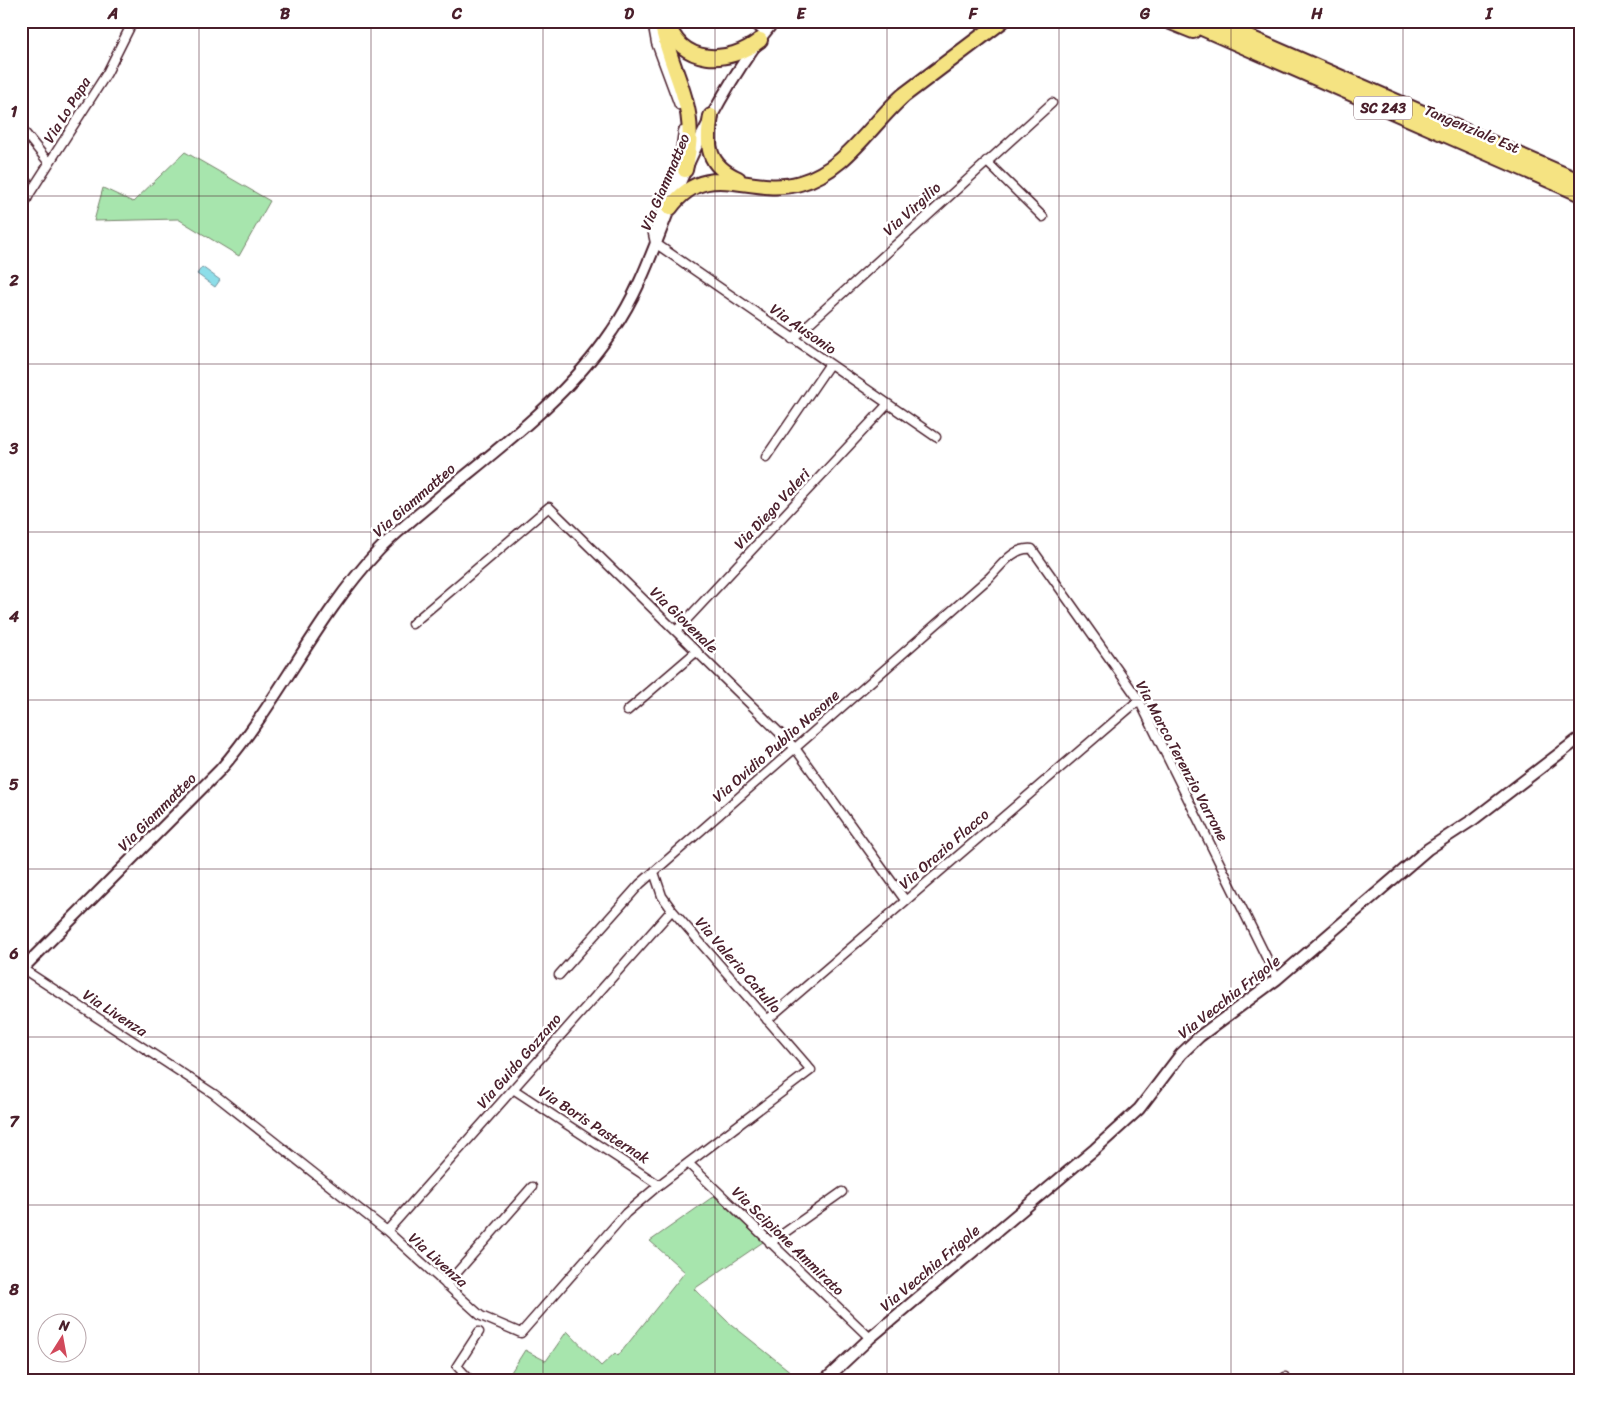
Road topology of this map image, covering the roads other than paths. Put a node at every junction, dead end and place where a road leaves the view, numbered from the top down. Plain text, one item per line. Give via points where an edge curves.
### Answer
1 (133, 21) edge
2 (652, 21) edge
3 (661, 21) edge
4 (667, 21) edge
5 (749, 21) edge
6 (774, 21) edge
7 (1002, 21) edge
8 (1010, 21) edge
9 (1168, 21) edge
10 (1186, 21) edge
11 (1211, 21) edge
12 (1229, 21) edge
13 (989, 32) junction
14 (762, 36) junction
15 (1222, 37) junction
16 (1287, 54) junction
17 (1052, 103) dead end
18 (711, 116) junction
19 (21, 128) edge
20 (986, 162) junction
21 (49, 164) junction
22 (685, 170) junction
23 (1581, 182) edge
24 (755, 185) junction
25 (1581, 194) edge
26 (670, 208) junction
27 (21, 212) edge
28 (1043, 217) dead end
29 (655, 243) junction
30 (792, 339) junction
31 (829, 365) junction
32 (887, 405) junction
33 (936, 437) dead end
34 (766, 457) dead end
35 (1023, 548) joint
36 (412, 624) dead end
37 (676, 631) junction
38 (697, 652) junction
39 (1139, 700) junction
40 (627, 710) dead end
41 (1581, 737) edge
42 (795, 748) junction
43 (654, 872) junction
44 (905, 900) junction
45 (672, 910) junction
46 (22, 970) edge
47 (559, 975) dead end
48 (1277, 979) junction
49 (767, 1020) junction
50 (811, 1070) joint
51 (514, 1089) junction
52 (688, 1163) junction
53 (659, 1185) junction
54 (532, 1187) dead end
55 (842, 1192) dead end
56 (387, 1232) junction
57 (770, 1242) junction
58 (446, 1285) junction
59 (479, 1332) dead end
60 (870, 1338) junction
61 (470, 1380) edge
62 (825, 1380) edge

1 - 21 street, Via Lo Papa via 107,73
2 - 29 street via 656,43 677,98 683,136 675,176 653,234
3 - 22 highway via 689,113 690,145
4 - 14 highway via 686,48 708,57 730,56 751,47
5 - 14 street
6 - 14 street, Via Giammatteo
7 - 13 highway
8 - 13 highway
9 - 15 highway via 1206,37
10 - 15 highway, Tangenziale Est / SC 243
11 - 16 highway, Tangenziale Est / SC 243
12 - 16 highway via 1283,48
13 - 24 highway via 889,108 828,170 800,183 776,188
14 - 18 street, Via Giammatteo via 729,83
15 - 25 highway, Tangenziale Est / SC 243
16 - 23 highway, Tangenziale Est / SC 243
17 - 20 street, Via Virgilio
18 - 22 street, Via Giammatteo
18 - 24 highway via 708,145 713,160 730,175
19 - 21 street
20 - 28 street
20 - 30 street, Via Virgilio
21 - 27 street, Via Lo Papa
22 - 26 street, Via Giammatteo
24 - 26 highway via 730,180 707,181 684,191
26 - 29 street, Via Giammatteo
29 - 30 street, Via Ausonio
29 - 46 street, Via Giammatteo via 624,312 585,367 552,402 378,551 324,620 237,751
30 - 31 street, Via Ausonio
31 - 32 street, Via Ausonio
31 - 34 street
32 - 33 street, Via Ausonio
32 - 37 street, Via Diego Valeri
35 - 39 street, Via Marco Terenzio Varrone via 1032,549
35 - 42 street, Via Ovidio Publio Nasone
36 - 37 street, Via Giovenale via 549,507
37 - 38 street, Via Giovenale
38 - 40 street
38 - 42 street, Via Giovenale
39 - 44 street, Via Orazio Flacco
39 - 48 street, Via Marco Terenzio Varrone
41 - 48 street, Via Vecchia Frigole via 1474,820 1428,849
42 - 43 street, Via Ovidio Publio Nasone
42 - 44 street, Via Giovenale
43 - 45 street, Via Valerio Catullo via 662,896
43 - 47 street, Via Ovidio Publio Nasone
44 - 49 street, Via Orazio Flacco
45 - 49 street, Via Valerio Catullo
45 - 51 street, Via Guido Gozzano
46 - 56 street, Via Livenza via 214,1094
48 - 60 street, Via Vecchia Frigole via 1200,1036 1181,1054 1138,1109 1095,1149
49 - 50 street, Via Valerio Catullo
50 - 52 street, Via Livenza
51 - 53 street, Via Boris Pasternak
51 - 56 street, Via Guido Gozzano
52 - 53 street, Via Livenza
52 - 57 street, Via Scipione Ammirato
53 - 58 street, Via Livenza via 626,1213 521,1333 481,1316
54 - 58 street
55 - 57 street
56 - 58 street, Via Livenza
57 - 60 street, Via Scipione Ammirato
59 - 61 street via 457,1366
60 - 62 street, Via Vecchia Frigole

